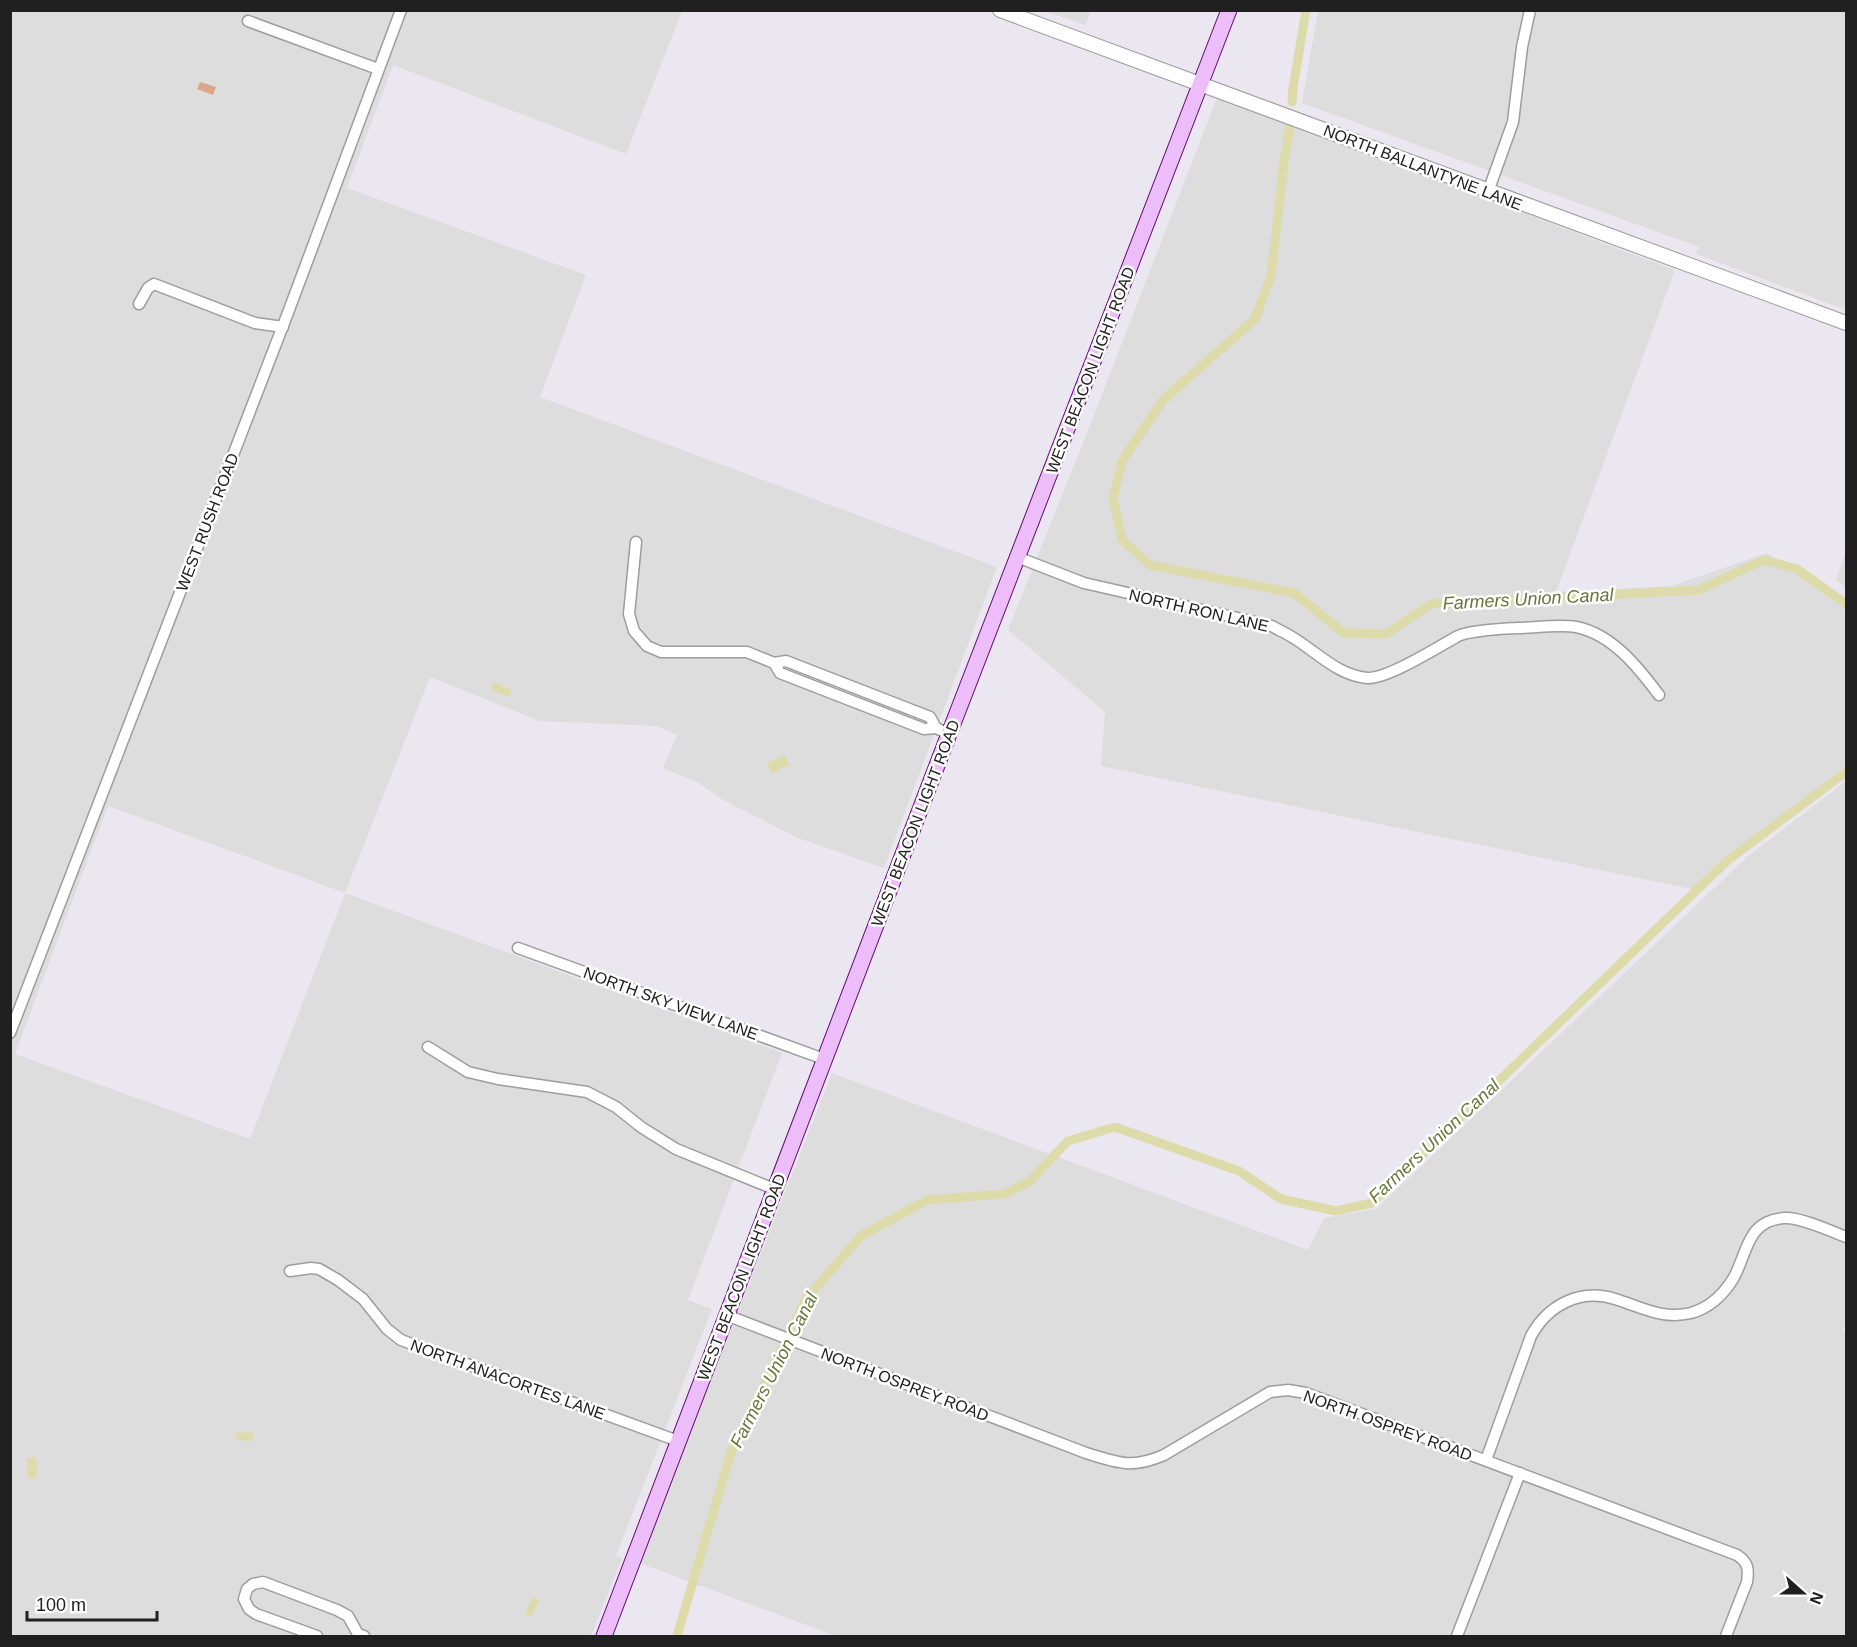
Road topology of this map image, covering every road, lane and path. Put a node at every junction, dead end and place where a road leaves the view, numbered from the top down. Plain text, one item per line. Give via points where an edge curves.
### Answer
1 (401, 10) edge
2 (1000, 10) edge
3 (1229, 10) edge
4 (1530, 10) edge
5 (248, 21) dead end
6 (378, 69) junction
7 (1201, 84) junction
8 (1488, 192) junction
9 (139, 304) dead end
10 (1846, 323) edge
11 (283, 327) junction
12 (636, 542) dead end
13 (1017, 557) junction
14 (1659, 695) dead end
15 (943, 731) junction
16 (518, 948) dead end
17 (10, 1033) edge
18 (428, 1047) dead end
19 (824, 1059) junction
20 (774, 1189) junction
21 (1846, 1236) edge
22 (290, 1271) dead end
23 (726, 1315) junction
24 (678, 1441) junction
25 (1486, 1460) junction
26 (1520, 1473) junction
27 (317, 1636) edge
28 (358, 1636) edge
29 (604, 1636) edge
30 (1457, 1636) edge
31 (1726, 1636) edge

1 - 6 street, WEST RUSH ROAD
2 - 7 street, NORTH BALLANTYNE LANE
3 - 7 main road, WEST BEACON LIGHT ROAD
4 - 8 street via 1513,122
5 - 6 street
6 - 11 street, WEST RUSH ROAD
7 - 8 street, NORTH BALLANTYNE LANE
7 - 13 main road, WEST BEACON LIGHT ROAD
8 - 10 street, NORTH BALLANTYNE LANE
9 - 11 street via 154,284 255,323
11 - 17 street, WEST RUSH ROAD
12 - 15 street via 630,614 634,632 647,646 661,652 747,652 774,663 786,662 930,717
13 - 14 street, NORTH RON LANE via 1084,583 1272,626 1337,669 1369,678 1385,674 1462,635 1502,629 1574,627 1602,635
13 - 15 main road, WEST BEACON LIGHT ROAD
15 - 19 main road, WEST BEACON LIGHT ROAD
16 - 19 street, NORTH SKY VIEW LANE
18 - 20 street via 468,1072 587,1092 616,1107 676,1149
19 - 20 main road, WEST BEACON LIGHT ROAD
20 - 23 main road, WEST BEACON LIGHT ROAD
21 - 25 street via 1797,1219 1768,1221 1748,1240 1734,1278 1723,1293 1710,1304 1679,1316 1660,1315 1604,1296 1559,1304 1531,1336
22 - 24 street, NORTH ANACORTES LANE via 319,1269 338,1280 363,1299 401,1340
23 - 24 main road, WEST BEACON LIGHT ROAD
23 - 25 street, NORTH OSPREY ROAD via 1086,1453 1127,1464 1147,1463 1264,1395 1288,1390 1306,1393
24 - 29 main road, WEST BEACON LIGHT ROAD
25 - 26 street, NORTH OSPREY ROAD
26 - 30 street
26 - 31 street, NORTH OSPREY ROAD via 1744,1560 1747,1581
27 - 28 street via 252,1612 245,1603 247,1589 263,1582 337,1610 348,1616

